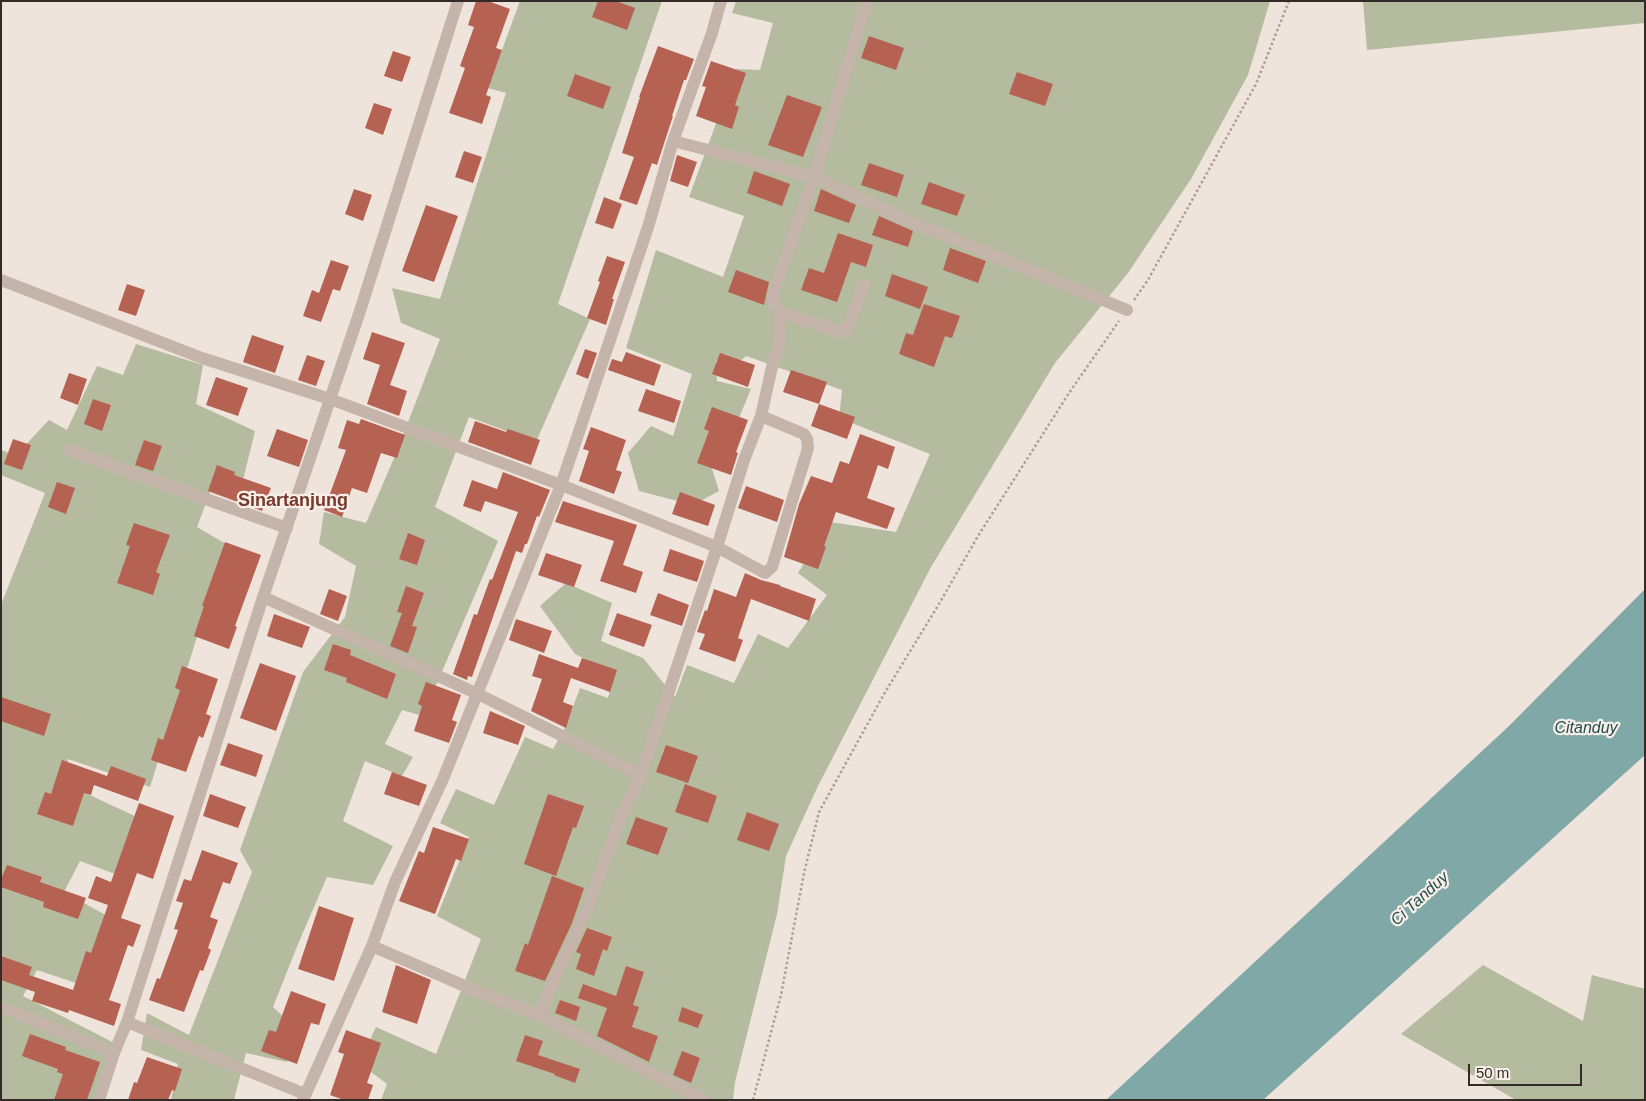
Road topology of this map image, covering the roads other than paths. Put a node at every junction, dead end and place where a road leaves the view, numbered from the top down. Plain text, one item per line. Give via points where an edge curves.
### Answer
1 (458, 1) edge
2 (721, 1) edge
3 (866, 2) edge
4 (673, 141) junction
5 (814, 178) junction
6 (1, 280) edge
7 (864, 285) dead end
8 (1127, 310) road end
9 (780, 312) junction
10 (330, 399) junction
11 (761, 416) junction
12 (69, 450) dead end
13 (561, 485) junction
14 (286, 528) junction
15 (717, 547) junction
16 (264, 597) junction
17 (478, 694) junction
18 (641, 775) junction
19 (372, 946) junction
20 (1, 1007) edge
21 (538, 1015) junction
22 (127, 1022) junction
23 (114, 1053) junction
24 (304, 1097) edge
25 (99, 1100) edge
26 (704, 1100) edge

1 - 10 street
2 - 4 street
3 - 5 street
4 - 5 street
4 - 13 street via 648,227
5 - 8 street via 905,220
5 - 9 street via 774,291 774,303
6 - 10 street via 202,358
7 - 9 street via 843,333
9 - 11 street via 779,346
10 - 13 street
10 - 14 street
11 - 15 street
11 - 15 street via 804,434 808,448 772,567 765,573
12 - 14 street
13 - 15 street
13 - 17 street
14 - 16 street
15 - 18 street
16 - 17 street
16 - 22 street
17 - 18 street
17 - 19 street via 395,882
18 - 21 street via 620,818 587,909
19 - 21 street
19 - 24 street
20 - 23 street
21 - 26 street
22 - 23 street
22 - 24 street
23 - 25 street

